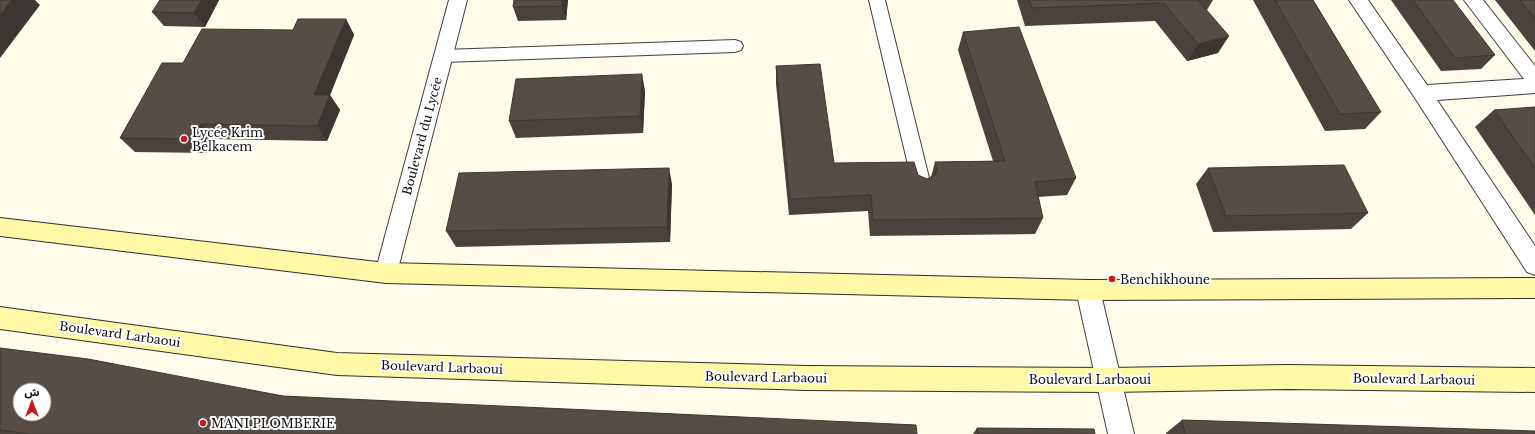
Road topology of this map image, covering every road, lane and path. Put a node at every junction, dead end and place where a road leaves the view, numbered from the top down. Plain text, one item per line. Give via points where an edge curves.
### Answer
1 (458, 0) edge
2 (877, 0) edge
3 (1358, 0) edge
4 (1473, 0) edge
5 (735, 46) dead end
6 (443, 56) junction
7 (1535, 80) edge
8 (1535, 86) edge
9 (1422, 92) junction
10 (922, 186) edge
11 (0, 227) edge
12 (1535, 265) edge
13 (386, 273) junction
14 (1535, 288) edge
15 (1088, 290) junction
16 (0, 318) edge
17 (1110, 380) junction
18 (1535, 380) edge
19 (1121, 434) edge

1 - 6 street, Boulevard du Lycée
2 - 10 lane
3 - 9 street
4 - 7 street
5 - 6 lane
6 - 13 street, Boulevard du Lycée
8 - 9 street
9 - 12 street
11 - 13 main road
13 - 15 main road
14 - 15 main road
15 - 17 street
16 - 17 main road, Boulevard Larbaoui via 337,364 806,378
17 - 18 main road, Boulevard Larbaoui via 1288,377
17 - 19 street

